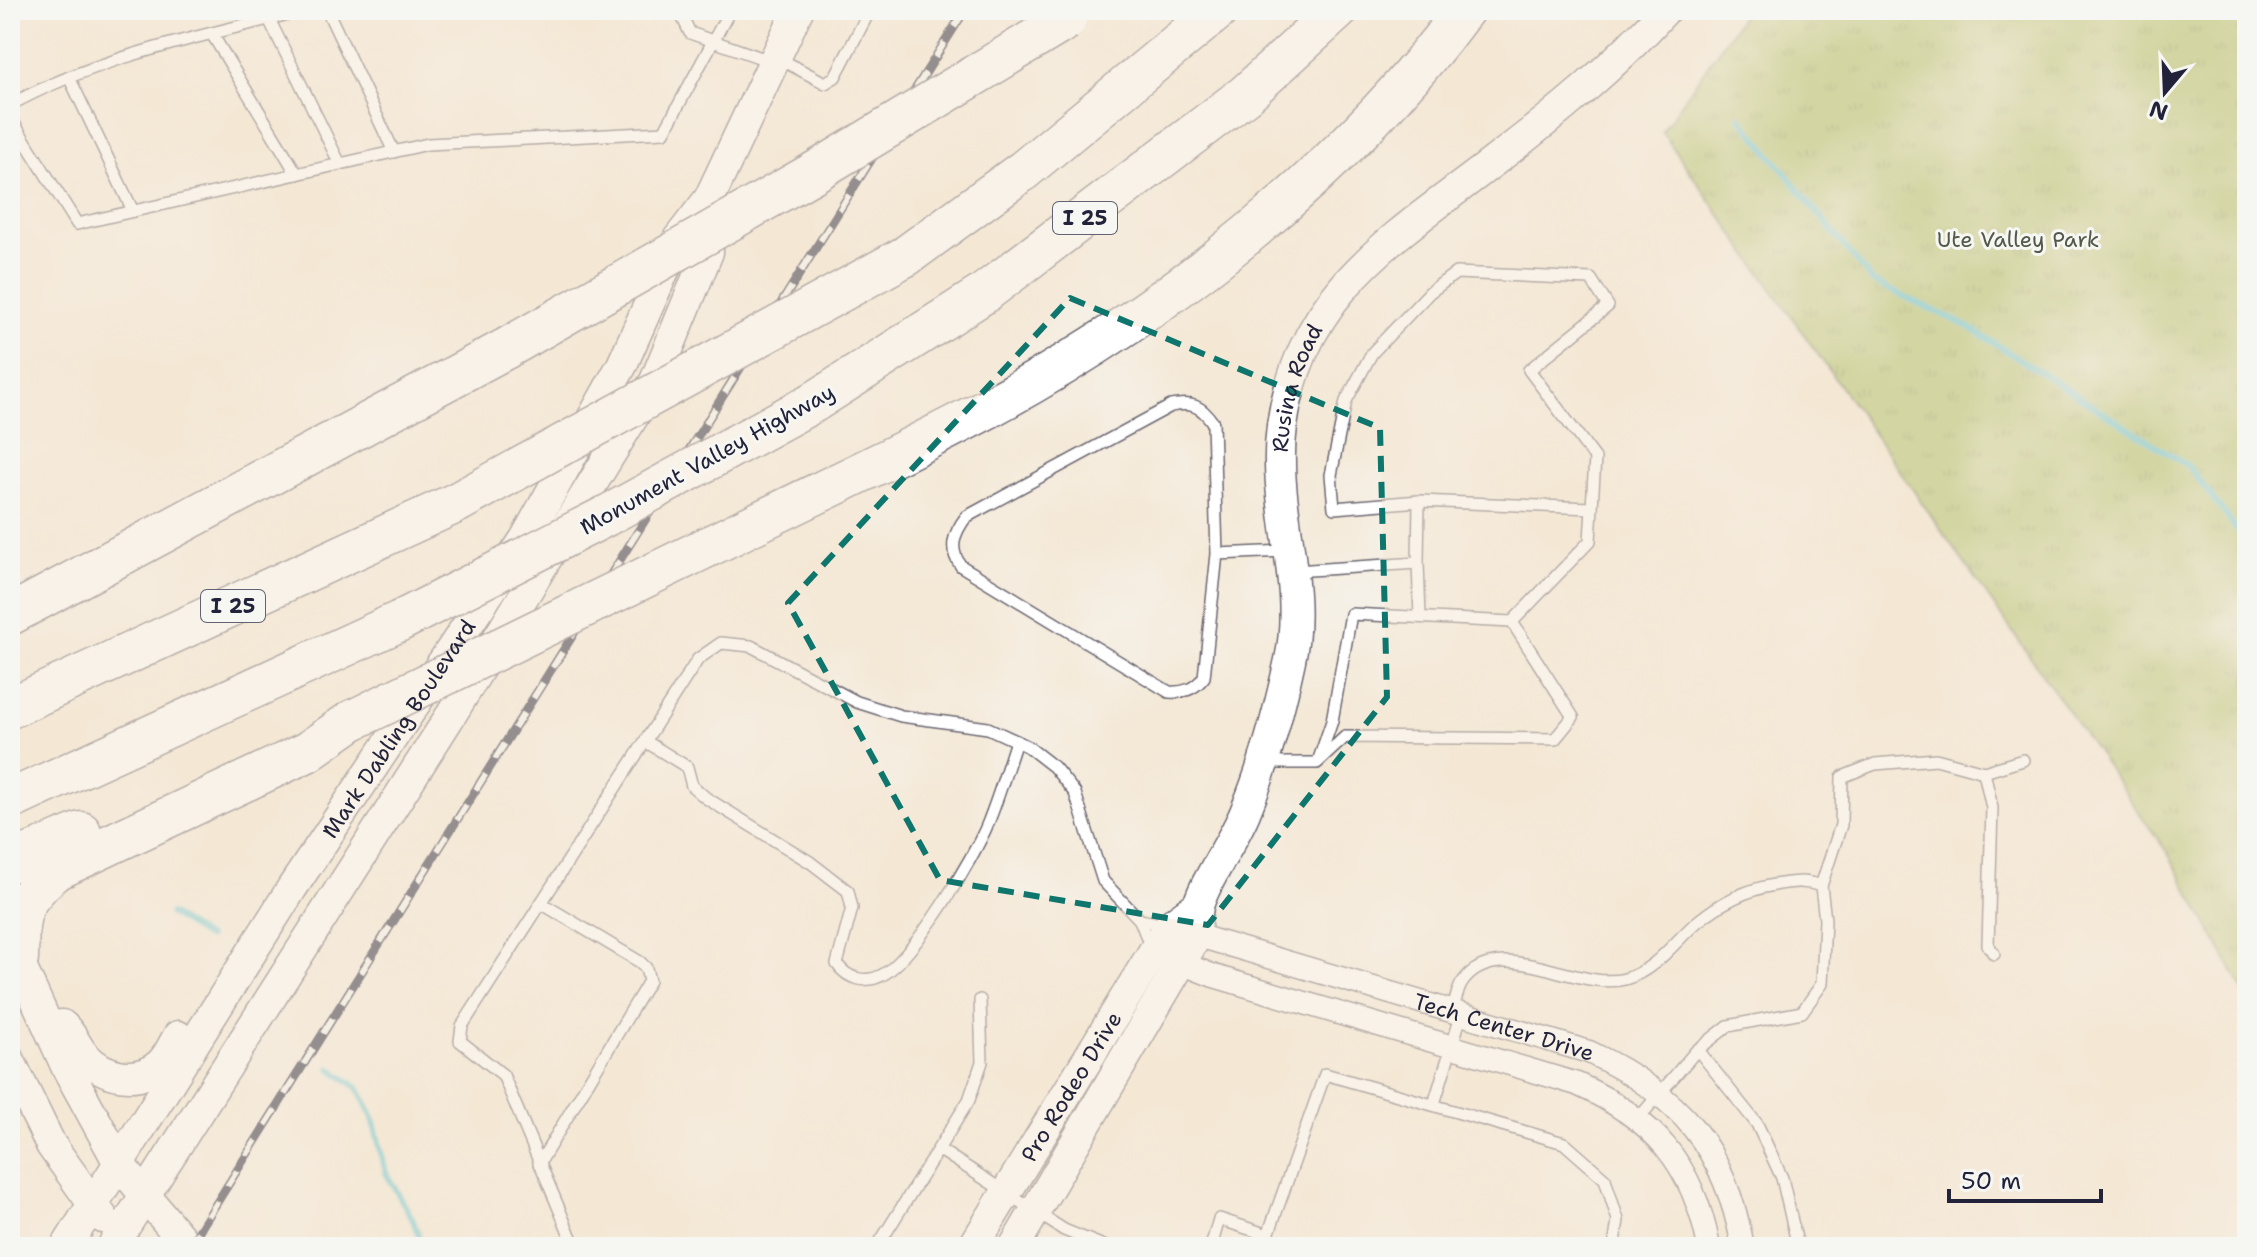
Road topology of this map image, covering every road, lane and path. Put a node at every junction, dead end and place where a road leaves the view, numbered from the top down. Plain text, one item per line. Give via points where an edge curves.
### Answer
1 (304, 10) edge
2 (327, 10) edge
3 (679, 10) edge
4 (730, 10) edge
5 (798, 10) edge
6 (870, 10) edge
7 (1218, 10) edge
8 (1338, 10) edge
9 (1464, 10) edge
10 (1665, 10) edge
11 (1073, 15) edge
12 (269, 19) junction
13 (212, 34) junction
14 (712, 41) junction
15 (775, 59) junction
16 (69, 77) junction
17 (10, 105) edge
18 (10, 117) edge
19 (394, 152) junction
20 (340, 164) junction
21 (297, 174) junction
22 (709, 199) junction
23 (133, 211) junction
24 (1419, 501) junction
25 (1592, 508) junction
26 (1217, 554) junction
27 (1288, 561) junction
28 (1418, 563) junction
29 (10, 615) edge
30 (1420, 617) junction
31 (1512, 622) junction
32 (10, 708) edge
33 (645, 741) junction
34 (1016, 741) junction
35 (305, 746) junction
36 (2023, 760) dead end
37 (1264, 763) junction
38 (1317, 763) junction
39 (1984, 772) junction
40 (10, 800) edge
41 (10, 862) edge
42 (1821, 886) junction
43 (541, 903) junction
44 (1164, 934) junction
45 (14, 951) edge
46 (1994, 954) dead end
47 (1181, 964) junction
48 (222, 998) junction
49 (980, 1000) dead end
50 (42, 1012) junction
51 (1457, 1014) junction
52 (1452, 1046) junction
53 (1698, 1050) junction
54 (10, 1061) edge
55 (1659, 1093) junction
56 (1434, 1104) junction
57 (1638, 1119) junction
58 (940, 1150) junction
59 (539, 1164) junction
60 (120, 1165) junction
61 (1006, 1194) junction
62 (147, 1195) junction
63 (92, 1206) junction
64 (1035, 1211) junction
65 (119, 1243) edge
66 (66, 1247) edge
67 (188, 1247) edge
68 (575, 1247) edge
69 (877, 1247) edge
70 (973, 1247) edge
71 (1014, 1247) edge
72 (1106, 1247) edge
73 (1211, 1247) edge
74 (1614, 1247) edge
75 (1709, 1247) edge
76 (1743, 1247) edge
77 (1798, 1247) edge

1 - 12 lane
2 - 19 lane
3 - 14 lane via 690,33
4 - 14 lane
5 - 15 street, Mark Dabling Boulevard
6 - 15 lane via 835,77 825,83
7 - 32 highway, I 25, bridge via 1024,170 906,256 456,503
8 - 40 highway, Monument Valley Highway / I 25, bridge via 1245,95 1008,276 814,402 400,621
9 - 35 highway, bridge via 1377,112 1292,195 1110,336 988,408
10 - 27 street, Rusina Road via 1605,71 1405,226 1343,284 1304,350 1287,402 1279,471
11 - 29 highway, bridge via 813,173 507,348
12 - 13 lane
12 - 20 lane
13 - 16 lane
13 - 21 lane
14 - 15 lane
14 - 19 lane via 664,132 428,144
15 - 22 street, Mark Dabling Boulevard
16 - 17 lane
16 - 23 lane
18 - 23 lane via 77,224
19 - 20 lane
20 - 21 lane
21 - 23 lane
22 - 48 street, Mark Dabling Boulevard via 678,239 622,365 525,539
22 - 62 street, Mark Dabling Boulevard via 708,252 655,381
24 - 25 lane
24 - 25 lane via 1334,508 1331,475 1346,401 1372,353 1430,292 1456,273 1591,279 1608,306 1529,370 1595,458
24 - 28 lane
25 - 31 lane via 1590,541
26 - 26 lane via 1204,677 1179,693 1169,692 961,566 953,546 966,517 1171,406 1186,403 1196,405 1213,423
26 - 27 lane
27 - 28 lane
27 - 37 street, Rusina Road via 1295,613 1291,655
28 - 30 lane
30 - 31 lane
30 - 38 lane via 1351,614 1332,721
31 - 38 lane via 1573,717 1555,739 1345,737
33 - 34 lane via 698,659 721,643 751,646 857,702 901,716 988,728
33 - 34 lane via 687,767 692,786 706,798 848,891 852,908 837,964 856,980 883,975 917,940 988,824
33 - 43 lane
34 - 44 lane via 1054,767 1075,793 1103,881
35 - 41 highway
35 - 45 highway via 54,871 19,911
36 - 39 lane
37 - 38 lane
37 - 44 street, Rusina Road via 1230,848 1198,905
39 - 42 lane via 1936,759 1875,764 1842,777 1841,825
39 - 46 lane via 1992,808 1988,945
42 - 51 lane via 1805,880 1746,891 1626,979 1571,977 1503,961 1478,969 1461,983
42 - 53 lane via 1822,984 1802,1012 1728,1026
43 - 59 lane via 462,1026 460,1041 503,1075
43 - 59 lane via 640,962 649,981
44 - 47 street, Pro Rodeo Drive
44 - 51 street, Tech Center Drive
44 - 61 street, Pro Rodeo Drive
45 - 50 street
47 - 52 street, Tech Center Drive
47 - 64 street, Pro Rodeo Drive
48 - 50 street via 194,1009 163,1062 136,1076 118,1076 94,1065 67,1028
48 - 60 street, Mark Dabling Boulevard
49 - 58 lane via 982,1062 969,1100
50 - 60 street
51 - 52 lane
51 - 55 street, Tech Center Drive via 1589,1052
52 - 56 lane
52 - 57 street, Tech Center Drive via 1577,1084
53 - 55 lane
53 - 77 lane via 1757,1124 1782,1178
54 - 63 street via 51,1145
55 - 57 lane
55 - 76 street, Tech Center Drive via 1694,1124 1717,1160 1735,1204
56 - 73 lane via 1325,1074 1268,1235 1219,1219
56 - 74 lane via 1564,1143 1605,1179 1618,1220
57 - 75 street, Tech Center Drive via 1668,1146 1687,1176 1703,1214
58 - 61 lane
58 - 69 lane
59 - 68 lane
60 - 62 street
60 - 63 street, Mark Dabling Boulevard
61 - 64 lane
61 - 70 street, Pro Rodeo Drive
62 - 65 street, Mark Dabling Boulevard
62 - 67 street
63 - 65 street
63 - 66 street, Mark Dabling Boulevard
64 - 71 street, Pro Rodeo Drive
64 - 72 lane

